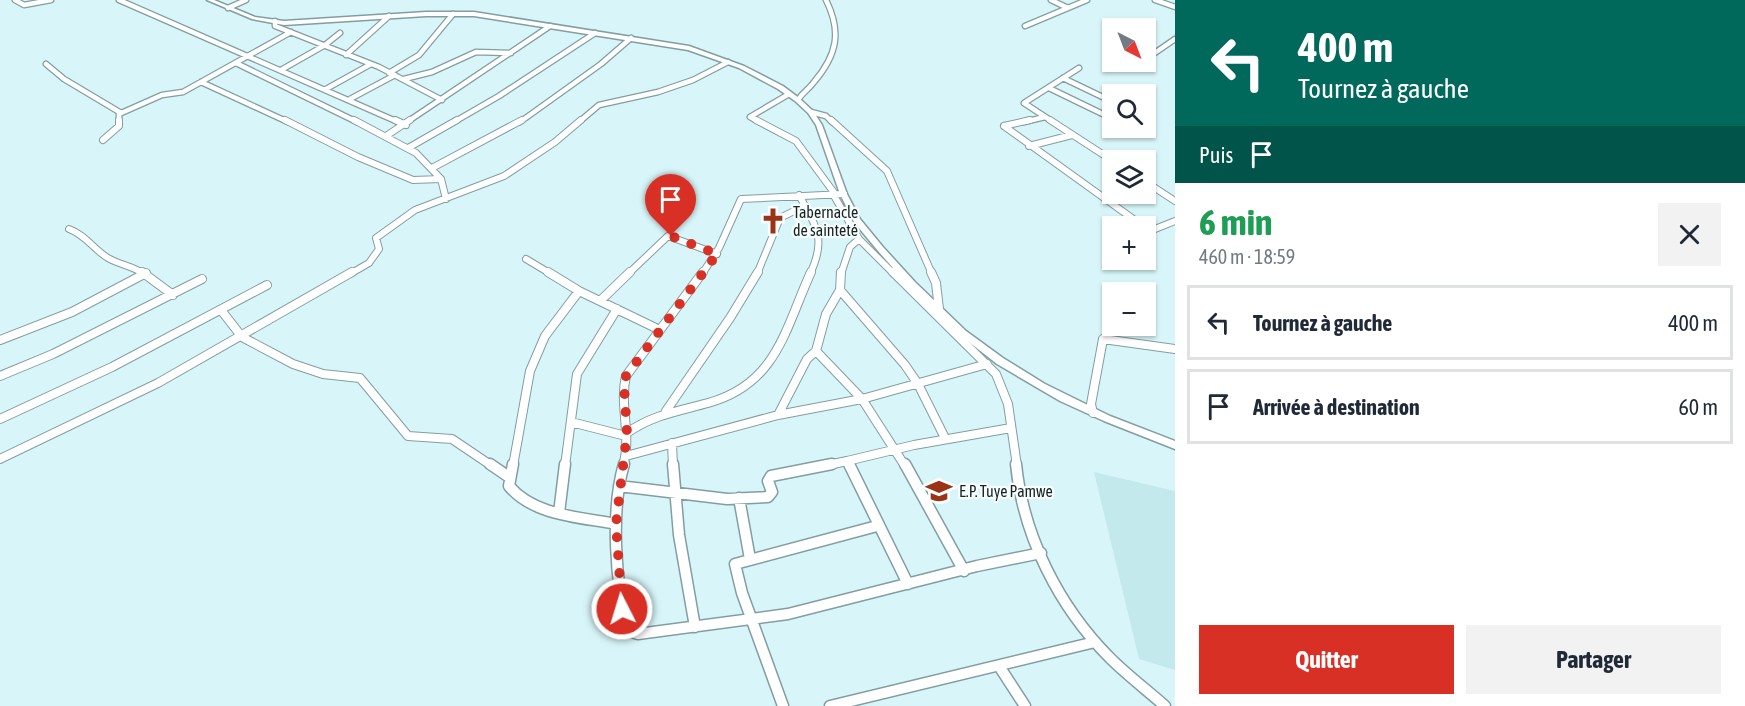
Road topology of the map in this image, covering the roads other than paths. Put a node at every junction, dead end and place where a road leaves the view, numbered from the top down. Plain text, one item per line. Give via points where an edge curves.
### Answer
1 (15, 0) edge
2 (51, 0) edge
3 (119, 0) edge
4 (213, 0) edge
5 (246, 0) edge
6 (826, 0) edge
7 (1051, 0) edge
8 (1087, 0) edge
9 (1155, 0) edge
10 (1175, 7) edge
11 (228, 8) junction
12 (1068, 8) junction
13 (453, 14) junction
14 (389, 16) junction
15 (275, 21) junction
16 (550, 26) junction
17 (1025, 26) dead end
18 (291, 32) junction
19 (340, 33) dead end
20 (595, 33) junction
21 (631, 38) junction
22 (1175, 39) edge
23 (325, 45) junction
24 (1156, 52) edge
25 (512, 53) junction
26 (346, 55) junction
27 (247, 56) junction
28 (728, 62) junction
29 (236, 63) junction
30 (46, 64) dead end
31 (371, 64) junction
32 (1079, 68) dead end
33 (281, 70) junction
34 (392, 74) junction
35 (1063, 78) junction
36 (404, 79) junction
37 (201, 82) junction
38 (1049, 88) junction
39 (326, 89) junction
40 (789, 94) junction
41 (1102, 97) edge
42 (350, 99) junction
43 (442, 100) junction
44 (798, 100) junction
45 (811, 112) junction
46 (121, 113) junction
47 (1102, 114) edge
48 (1045, 117) junction
49 (406, 125) junction
50 (1072, 135) junction
51 (386, 136) junction
52 (103, 140) dead end
53 (1029, 146) junction
54 (408, 148) junction
55 (1102, 154) edge
56 (432, 168) junction
57 (441, 179) junction
58 (1156, 189) edge
59 (834, 194) junction
60 (844, 194) junction
61 (799, 195) junction
62 (446, 199) junction
63 (1175, 201) edge
64 (807, 211) junction
65 (1129, 216) edge
66 (1175, 221) edge
67 (69, 229) dead end
68 (1156, 229) edge
69 (859, 239) junction
70 (717, 254) junction
71 (526, 259) dead end
72 (146, 273) junction
73 (202, 279) dead end
74 (267, 285) dead end
75 (840, 290) junction
76 (579, 291) junction
77 (919, 294) junction
78 (173, 295) junction
79 (600, 301) junction
80 (617, 309) junction
81 (939, 309) junction
82 (220, 310) junction
83 (660, 330) junction
84 (242, 338) junction
85 (0, 340) edge
86 (1175, 349) edge
87 (816, 351) junction
88 (987, 364) junction
89 (0, 376) edge
90 (918, 384) junction
91 (862, 399) junction
92 (666, 411) junction
93 (1093, 413) junction
94 (778, 415) junction
95 (0, 419) edge
96 (570, 422) junction
97 (1011, 428) junction
98 (627, 434) junction
99 (945, 438) junction
100 (672, 443) junction
101 (1175, 445) edge
102 (895, 449) junction
103 (626, 456) junction
104 (0, 459) edge
105 (847, 461) junction
106 (509, 477) junction
107 (619, 486) junction
108 (673, 492) junction
109 (739, 498) junction
110 (559, 513) junction
111 (616, 524) junction
112 (877, 526) junction
113 (1041, 553) junction
114 (750, 559) junction
115 (964, 571) junction
116 (908, 584) junction
117 (752, 622) junction
118 (694, 627) junction
119 (1095, 642) junction
120 (999, 666) junction
121 (783, 706) edge
122 (830, 706) edge
123 (1025, 706) edge
124 (1165, 706) edge

1 - 2 street via 24,5
3 - 27 street
4 - 11 main road
5 - 11 street
6 - 44 street via 836,24 838,46
7 - 12 street
8 - 12 street
9 - 10 street
11 - 15 main road
12 - 17 street
13 - 14 main road
13 - 16 main road
13 - 34 street via 419,55
14 - 15 main road via 304,23
14 - 26 street
15 - 18 street via 274,26
16 - 20 main road
16 - 25 street
18 - 23 street
18 - 27 street
19 - 23 street
20 - 21 main road
20 - 54 street via 499,96
21 - 28 main road via 689,48
21 - 56 street via 602,64 511,128
22 - 24 street
23 - 26 street
23 - 33 street
25 - 36 street via 471,54 432,72
25 - 43 street
26 - 31 street
27 - 29 street
27 - 33 street
28 - 40 main road
28 - 62 street via 658,92 599,105 555,142 504,176
29 - 37 street
29 - 51 street
30 - 46 street
31 - 34 street
31 - 39 street
32 - 35 street
33 - 39 street
34 - 36 street
34 - 42 street
35 - 38 street
35 - 41 street
36 - 43 street
37 - 46 street
37 - 57 street via 413,180
38 - 47 street
38 - 48 street via 1024,103
39 - 42 street
40 - 44 main road
40 - 59 street via 750,117 796,141
42 - 49 street
43 - 49 street
44 - 45 main road
45 - 60 main road
45 - 81 street via 828,118 887,171 933,274
46 - 52 street via 118,126
48 - 50 street
48 - 53 street via 1004,126
49 - 51 street
50 - 53 street
50 - 55 street
51 - 54 street
53 - 65 street
54 - 56 street
56 - 57 street
57 - 62 street
58 - 63 street
59 - 60 street
59 - 61 street
59 - 69 street
60 - 77 main road via 864,230
61 - 64 street
61 - 70 street via 741,199 733,225
62 - 84 street via 415,210 382,231 376,238 379,249 369,263
64 - 92 street via 794,211 780,218 768,254 747,290
64 - 92 street via 820,246 772,362 730,395 689,409
66 - 68 street
67 - 72 street via 109,259
69 - 75 street via 850,247
69 - 77 street
70 - 79 street via 668,236
70 - 83 street
71 - 76 street
72 - 78 street
72 - 85 street via 72,312
73 - 78 street
74 - 82 street
75 - 87 street via 826,314
75 - 90 street via 889,344
76 - 79 street
76 - 106 street via 553,324 534,361
77 - 81 main road
77 - 88 street
78 - 89 street
79 - 80 street
80 - 83 street
80 - 96 street via 577,374
81 - 93 main road via 999,360
82 - 84 street
82 - 95 street via 112,367
83 - 98 street via 626,376
84 - 104 street via 141,392
84 - 106 street via 305,369 356,376 408,436 452,439
86 - 93 street via 1103,339 1091,404
87 - 91 street
87 - 94 street via 807,359
88 - 90 street
88 - 97 street via 1002,384
90 - 91 street
90 - 99 street
91 - 94 street
91 - 102 street
92 - 98 street via 649,417
93 - 101 main road
94 - 100 street
96 - 98 street
96 - 110 street
97 - 99 street
97 - 113 street via 1022,505
98 - 103 street
99 - 102 street
100 - 103 street
100 - 108 street
102 - 105 street
102 - 115 street
103 - 107 street
105 - 109 street via 771,476 771,495
105 - 112 street
106 - 110 street via 514,495
107 - 108 street
107 - 111 street
108 - 109 street
108 - 118 street
109 - 114 street
110 - 111 street
111 - 118 street via 627,631 638,634
112 - 114 street
112 - 116 street
113 - 115 street via 983,563
113 - 119 street
114 - 117 street via 738,562 734,568
115 - 116 street
116 - 117 street
117 - 118 street
117 - 121 street
119 - 120 street
119 - 124 street
120 - 122 street
120 - 123 street

